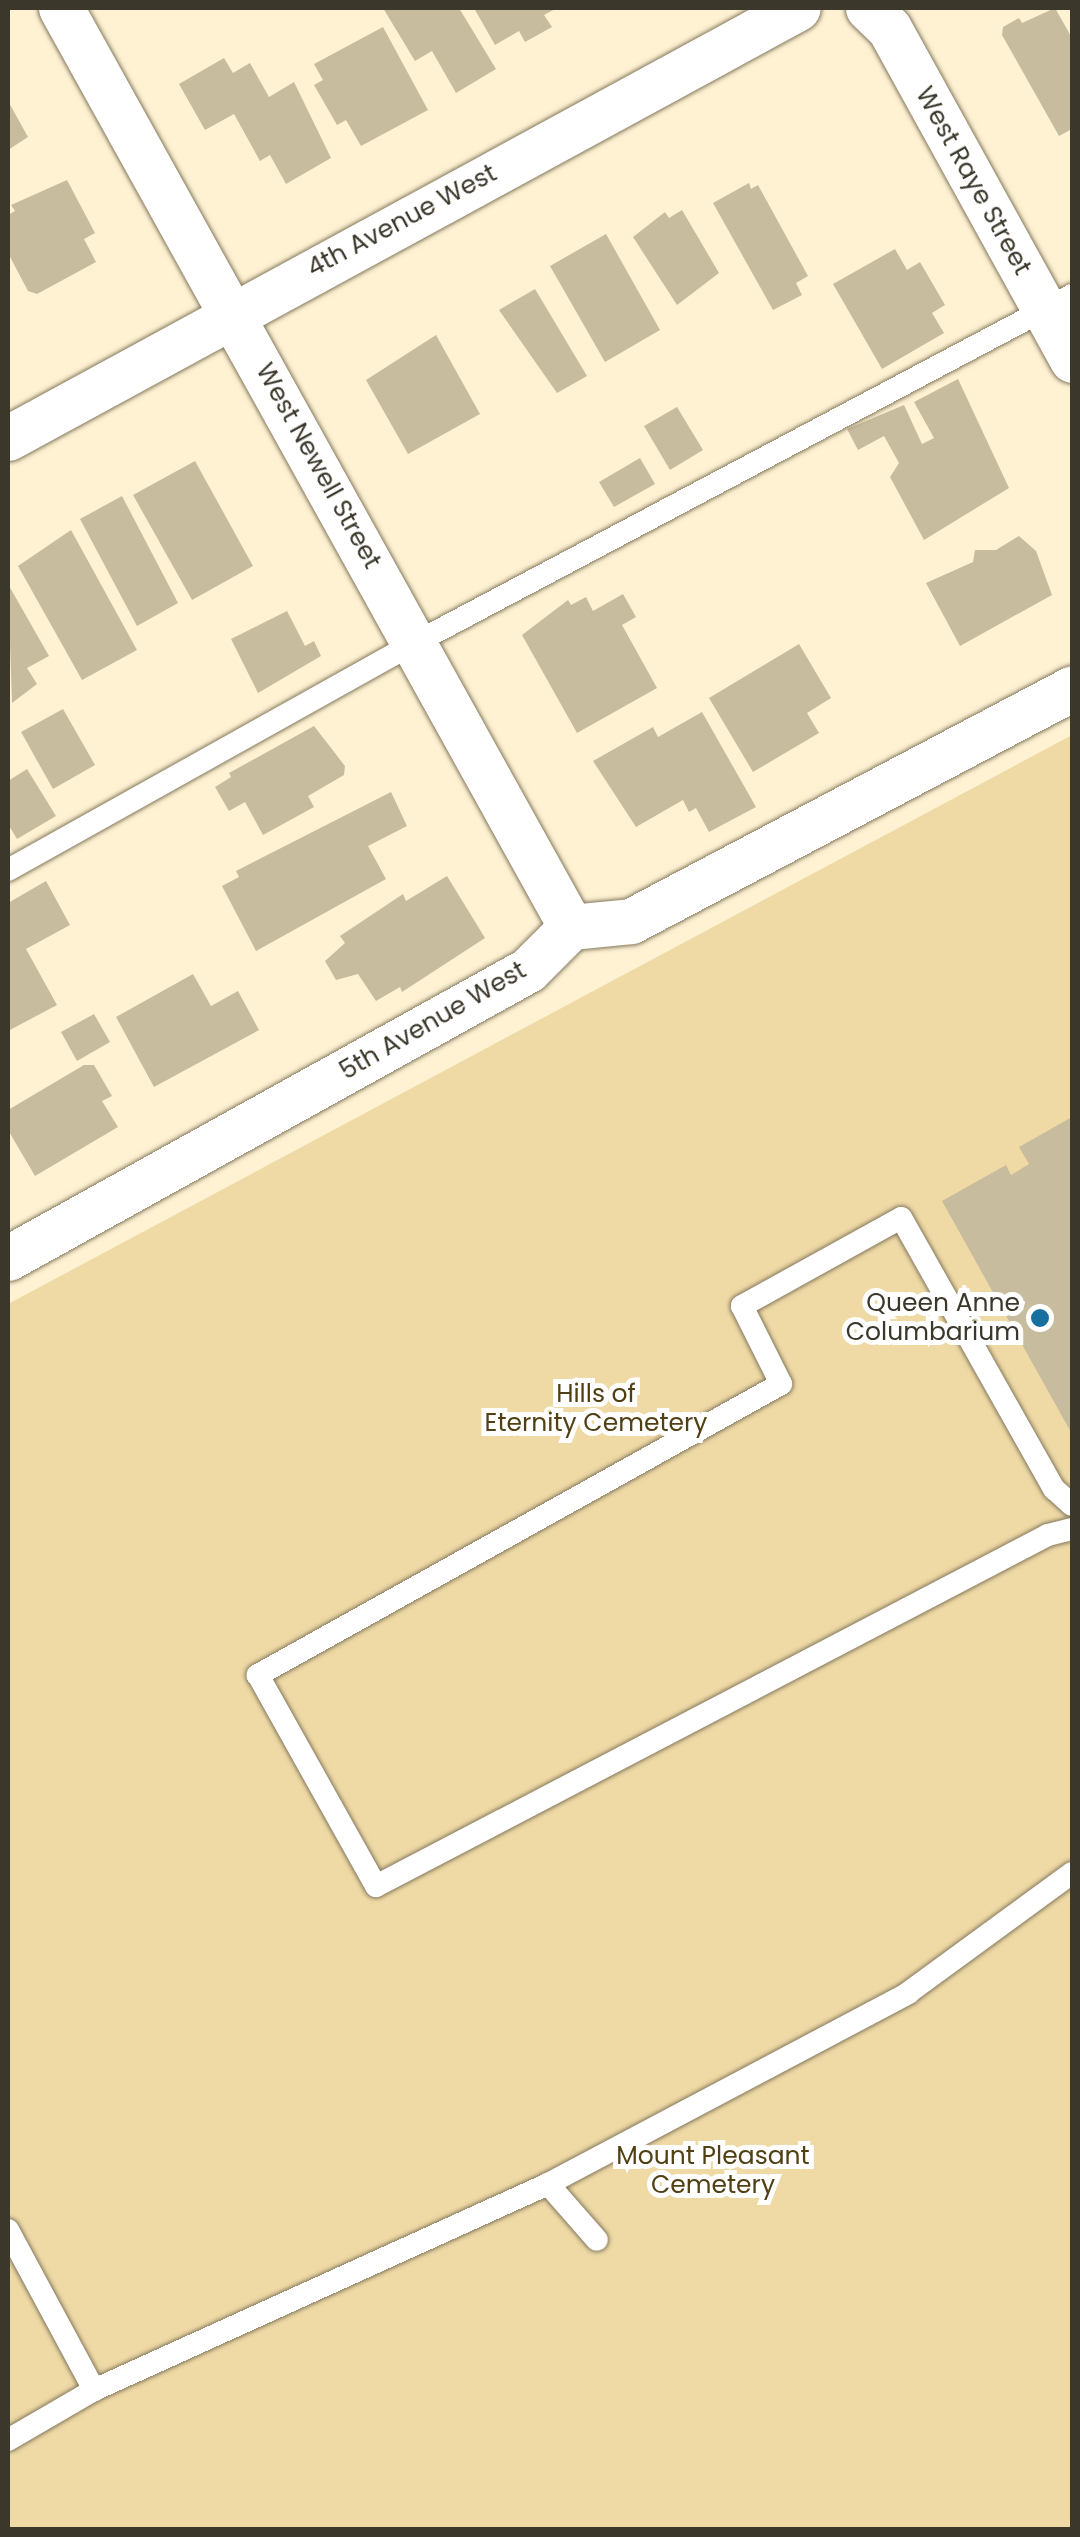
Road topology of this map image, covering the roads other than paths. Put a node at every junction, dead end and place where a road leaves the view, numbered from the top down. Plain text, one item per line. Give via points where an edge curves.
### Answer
1 (60, 8) edge
2 (798, 8) edge
3 (868, 8) edge
4 (1059, 303) edge
5 (233, 312) junction
6 (1072, 360) edge
7 (8, 438) edge
8 (415, 643) junction
9 (1072, 688) edge
10 (8, 870) edge
11 (571, 927) junction
12 (8, 1258) edge
13 (1072, 1505) edge
14 (1072, 1528) edge
15 (1072, 1873) edge
16 (548, 2184) junction
17 (8, 2230) edge
18 (598, 2240) dead end
19 (94, 2390) junction
20 (8, 2440) edge

1 - 5 street, West Newell Street
2 - 5 street, 4th Avenue West
3 - 4 street, West Raye Street via 888,28
4 - 6 street, West Raye Street
4 - 8 lane
5 - 7 street, 4th Avenue West
5 - 8 street, West Newell Street
8 - 10 lane
8 - 11 street, West Newell Street
9 - 11 street via 631,922
11 - 12 street, 5th Avenue West via 528,970
13 - 14 lane via 1054,1490 901,1218 742,1306 780,1384 258,1675 376,1886
15 - 16 lane via 908,1994
16 - 18 lane
16 - 19 lane
17 - 19 lane
19 - 20 lane

